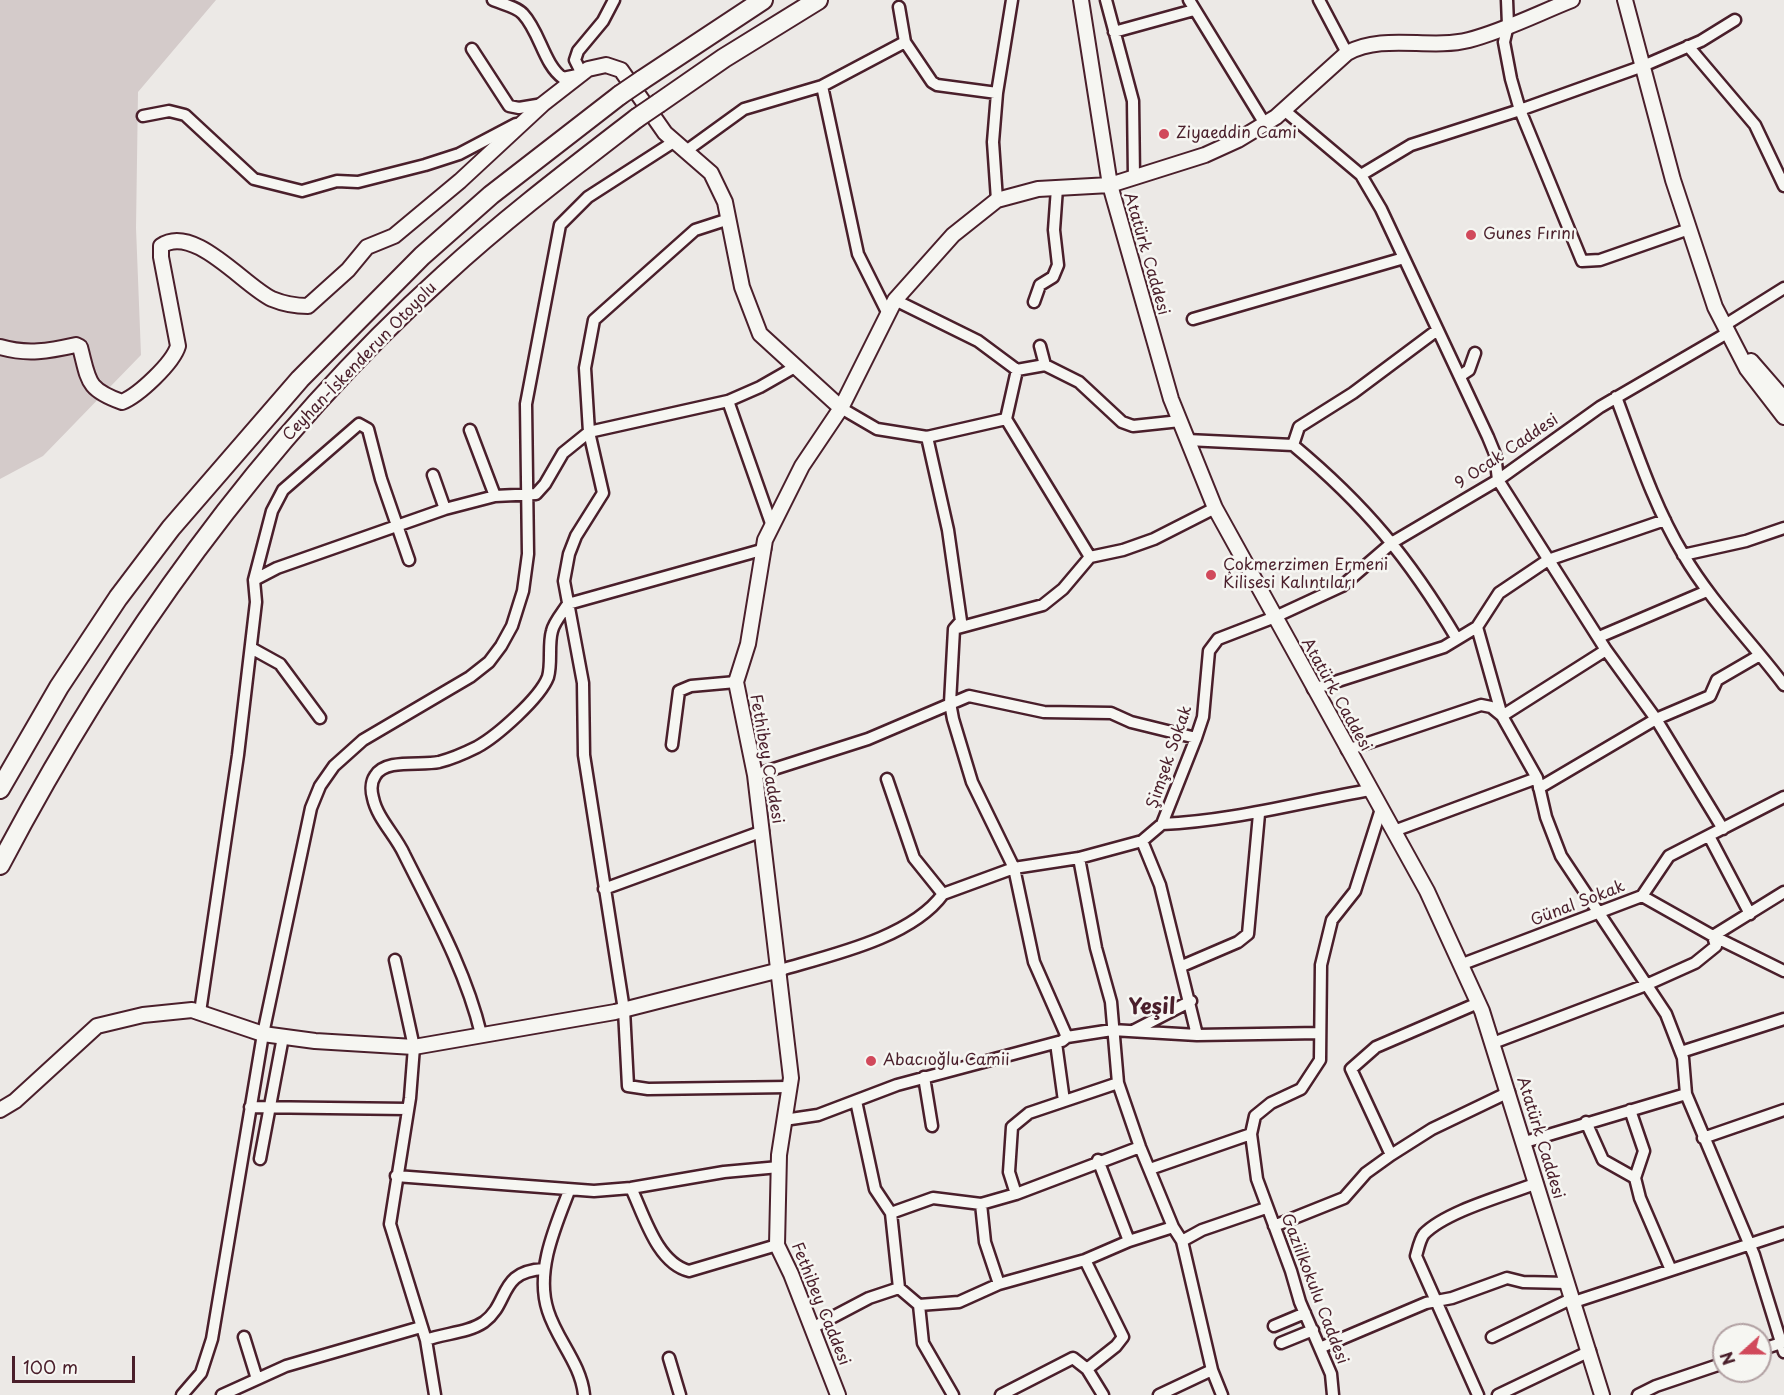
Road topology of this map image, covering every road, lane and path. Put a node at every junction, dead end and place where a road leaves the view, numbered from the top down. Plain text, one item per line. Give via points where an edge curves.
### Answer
1 (493, 0) edge
2 (614, 0) edge
3 (763, 0) edge
4 (818, 0) edge
5 (1012, 0) edge
6 (1081, 0) edge
7 (1106, 0) edge
8 (1188, 0) edge
9 (1319, 0) edge
10 (1507, 0) edge
11 (1572, 0) edge
12 (1625, 0) edge
13 (899, 7) dead end
14 (1194, 10) junction
15 (1735, 20) dead end
16 (1508, 25) junction
17 (1114, 32) junction
18 (905, 42) junction
19 (1688, 46) junction
20 (472, 49) dead end
21 (1347, 53) junction
22 (1643, 66) junction
23 (582, 74) junction
24 (822, 86) junction
25 (997, 93) junction
26 (543, 104) junction
27 (1284, 110) junction
28 (1520, 110) junction
29 (143, 116) dead end
30 (525, 123) junction
31 (1265, 124) junction
32 (675, 141) junction
33 (686, 151) junction
34 (1361, 175) junction
35 (1134, 177) junction
36 (1110, 185) junction
37 (1784, 186) edge
38 (1057, 188) junction
39 (997, 200) junction
40 (729, 219) junction
41 (1689, 229) junction
42 (1404, 258) junction
43 (1784, 288) edge
44 (895, 300) junction
45 (1034, 302) dead end
46 (888, 314) junction
47 (1193, 319) dead end
48 (1436, 331) junction
49 (1730, 334) junction
50 (1040, 346) dead end
51 (0, 347) edge
52 (1475, 353) dead end
53 (1045, 365) junction
54 (795, 367) junction
55 (1017, 370) junction
56 (1460, 376) junction
57 (1616, 397) junction
58 (1784, 399) edge
59 (729, 401) junction
60 (841, 408) junction
61 (1784, 417) edge
62 (1006, 419) junction
63 (1180, 421) junction
64 (470, 430) dead end
65 (589, 432) junction
66 (927, 436) junction
67 (1187, 440) junction
68 (1293, 445) junction
69 (433, 475) dead end
70 (1498, 480) junction
71 (528, 494) junction
72 (495, 496) junction
73 (1215, 508) junction
74 (446, 509) junction
75 (1665, 520) junction
76 (772, 526) junction
77 (399, 527) junction
78 (1784, 528) edge
79 (1393, 542) junction
80 (765, 549) junction
81 (1683, 555) junction
82 (1090, 557) junction
83 (409, 560) dead end
84 (1548, 560) junction
85 (254, 580) junction
86 (1707, 591) junction
87 (568, 604) junction
88 (1275, 617) junction
89 (1477, 627) junction
90 (954, 629) junction
91 (1599, 637) junction
92 (1457, 639) junction
93 (251, 648) junction
94 (1606, 650) junction
95 (1760, 655) junction
96 (736, 681) junction
97 (1784, 685) edge
98 (1313, 689) junction
99 (950, 703) junction
100 (1502, 716) junction
101 (320, 718) dead end
102 (1656, 718) junction
103 (1196, 738) junction
104 (672, 745) dead end
105 (1347, 750) junction
106 (755, 775) junction
107 (887, 779) dead end
108 (1538, 783) junction
109 (0, 789) edge
110 (1370, 790) junction
111 (1784, 797) edge
112 (1381, 809) junction
113 (1259, 814) junction
114 (1162, 824) junction
115 (1723, 829) junction
116 (763, 831) junction
117 (1394, 831) junction
118 (1709, 836) junction
119 (1142, 841) junction
120 (1078, 858) junction
121 (0, 865) edge
122 (1014, 868) junction
123 (604, 889) junction
124 (1784, 892) edge
125 (943, 894) junction
126 (1642, 896) junction
127 (1598, 914) junction
128 (1750, 914) junction
129 (1713, 936) junction
130 (395, 960) dead end
131 (1460, 965) junction
132 (1182, 966) junction
133 (780, 970) junction
134 (1784, 971) edge
135 (1646, 985) junction
136 (1191, 1001) junction
137 (1478, 1003) junction
138 (624, 1010) junction
139 (200, 1012) junction
140 (1784, 1020) edge
141 (1112, 1030) junction
142 (1133, 1031) junction
143 (1320, 1033) junction
144 (262, 1034) junction
145 (481, 1034) junction
146 (1197, 1035) junction
147 (283, 1037) junction
148 (1067, 1037) junction
149 (1056, 1043) junction
150 (1492, 1043) junction
151 (414, 1047) junction
152 (1681, 1052) junction
153 (924, 1077) junction
154 (1118, 1083) junction
155 (789, 1087) junction
156 (1509, 1092) junction
157 (1686, 1094) junction
158 (855, 1101) junction
159 (1064, 1101) junction
160 (250, 1107) junction
161 (272, 1107) junction
162 (408, 1109) junction
163 (0, 1110) edge
164 (1630, 1110) junction
165 (1784, 1110) edge
166 (784, 1120) junction
167 (1586, 1122) junction
168 (932, 1126) dead end
169 (1251, 1134) junction
170 (1703, 1138) junction
171 (1525, 1142) junction
172 (1140, 1147) junction
173 (1391, 1155) junction
174 (260, 1160) dead end
175 (1098, 1160) junction
176 (779, 1167) junction
177 (1150, 1169) junction
178 (396, 1176) junction
179 (1635, 1178) junction
180 (1537, 1184) junction
181 (631, 1188) junction
182 (569, 1191) junction
183 (1016, 1194) junction
184 (981, 1204) junction
185 (1266, 1208) junction
186 (891, 1213) junction
187 (1274, 1226) junction
188 (1173, 1227) junction
189 (1784, 1233) edge
190 (1129, 1241) junction
191 (1182, 1241) junction
192 (1749, 1244) junction
193 (777, 1245) junction
194 (1085, 1260) junction
195 (544, 1269) junction
196 (1671, 1270) junction
197 (1568, 1283) junction
198 (999, 1284) junction
199 (899, 1288) junction
200 (1573, 1300) junction
201 (1437, 1302) junction
202 (919, 1305) junction
203 (1305, 1313) junction
204 (1274, 1326) dead end
205 (421, 1327) junction
206 (812, 1328) junction
207 (1313, 1330) junction
208 (244, 1337) dead end
209 (1492, 1337) dead end
210 (426, 1340) junction
211 (1281, 1343) dead end
212 (1783, 1345) edge
213 (1322, 1347) junction
214 (1590, 1352) junction
215 (669, 1359) dead end
216 (1712, 1367) edge
217 (1087, 1369) junction
218 (1212, 1370) junction
219 (257, 1379) junction
220 (182, 1395) edge
221 (222, 1395) edge
222 (435, 1395) edge
223 (584, 1395) edge
224 (680, 1395) edge
225 (838, 1395) edge
226 (953, 1395) edge
227 (1001, 1395) edge
228 (1103, 1395) edge
229 (1159, 1395) edge
230 (1222, 1395) edge
231 (1333, 1395) edge
232 (1478, 1395) edge
233 (1498, 1395) edge
234 (1602, 1395) edge
235 (1638, 1395) edge

1 - 23 street via 522,12 556,73 563,78
2 - 23 street via 603,21 578,51 575,60
3 - 109 highway, Ceyhan-İskenderun Otoyolu, bridge via 620,95 491,195 431,248 300,379 171,528 118,598 59,687
4 - 121 highway, Ceyhan-İskenderun Otoyolu, bridge via 658,103 510,217 442,277 321,398 198,549 91,704
5 - 25 street
6 - 36 street, Atatürk Caddesi
7 - 17 street
8 - 14 street
9 - 21 street
10 - 16 street
11 - 16 street
12 - 22 street
13 - 18 street
14 - 17 street
14 - 31 street
15 - 19 street
16 - 21 street via 1460,42 1375,42
16 - 28 street via 1504,42
17 - 35 street via 1133,100
18 - 24 street
18 - 25 street via 937,85
19 - 22 street
19 - 37 street via 1755,125
20 - 26 street via 509,106
21 - 27 street, Fethibey Caddesi
22 - 28 street
22 - 41 street
23 - 26 street
23 - 32 street via 606,65 621,70 665,133
24 - 33 street via 744,109
24 - 46 street via 858,254
25 - 39 street via 993,142
26 - 30 street
27 - 31 street, Fethibey Caddesi
27 - 34 street
28 - 34 street via 1411,145
28 - 41 street via 1582,261 1600,260
29 - 30 street via 169,111 185,115 254,178 302,191 425,165 459,154
30 - 51 street via 394,236 367,248 308,306 292,306 270,298 207,250 167,242 161,246 178,346 175,358 135,396 122,402 89,383 80,347 76,345 38,352
31 - 35 street, Fethibey Caddesi via 1205,155
32 - 33 street
32 - 71 street via 588,197 560,225 526,404
33 - 40 street via 711,173
34 - 42 street
35 - 36 street, Fethibey Caddesi
36 - 38 street, Fethibey Caddesi
36 - 63 street, Atatürk Caddesi
38 - 39 street, Fethibey Caddesi
38 - 45 street via 1054,230 1058,265 1053,277 1040,285
39 - 44 street, Fethibey Caddesi via 953,235
40 - 54 street via 742,287 760,334
40 - 65 street via 695,230 594,320 585,368
41 - 49 street via 1715,307
42 - 47 street
42 - 48 street
43 - 49 street, 9 Ocak Caddesi
44 - 46 street, Fethibey Caddesi
44 - 55 street via 978,341
46 - 60 street, Fethibey Caddesi
48 - 56 street
48 - 68 street via 1353,393 1299,427
49 - 57 street, 9 Ocak Caddesi
49 - 58 street
49 - 61 street via 1746,369
50 - 53 street
52 - 56 street via 1469,370
53 - 55 street
53 - 63 street via 1079,382 1122,422 1133,426
54 - 59 street
54 - 60 street
55 - 62 street
56 - 70 street via 1495,454
57 - 70 street, 9 Ocak Caddesi
57 - 75 street
59 - 65 street
59 - 76 street
60 - 66 street via 877,429
60 - 76 street, Fethibey Caddesi via 802,466
62 - 66 street
62 - 82 street
63 - 67 street, Atatürk Caddesi
64 - 72 street
65 - 71 street via 563,453 536,494
65 - 87 street via 603,493 569,554 564,581
66 - 90 street via 948,530 961,621
67 - 68 street
67 - 73 street, Atatürk Caddesi
68 - 79 street via 1337,481
69 - 74 street
70 - 79 street, 9 Ocak Caddesi
70 - 84 street
71 - 72 street
71 - 144 street via 528,554 523,591 501,646 470,677 363,740 334,766 320,786 311,808
72 - 74 street
73 - 82 street via 1124,550
73 - 88 street, Atatürk Caddesi
74 - 77 street
75 - 81 street
75 - 84 street
76 - 80 street, Fethibey Caddesi
77 - 83 street
77 - 85 street via 277,568
77 - 85 street via 368,429 359,424 283,490 272,511
78 - 81 street
79 - 88 street, 9 Ocak Caddesi via 1342,586
79 - 92 street
80 - 87 street
80 - 96 street, Fethibey Caddesi via 748,644
81 - 86 street
82 - 90 street via 1063,590 1043,605
84 - 89 street via 1499,593
84 - 91 street
85 - 93 street
86 - 91 street
86 - 95 street
87 - 123 street via 583,683 584,755
87 - 145 street via 552,629 548,677 496,734 442,762 382,768 372,783 378,810 404,852 472,998
88 - 98 street, Atatürk Caddesi
88 - 103 street, Şimşek Sokak via 1218,639 1209,651 1203,717
89 - 92 street
89 - 100 street
90 - 99 street
91 - 94 street
92 - 98 street via 1444,647
93 - 101 street via 280,664
93 - 139 street
94 - 100 street
94 - 102 street
95 - 97 street
95 - 102 street via 1717,680 1710,696
96 - 104 street via 679,691
96 - 106 street, Fethibey Caddesi
98 - 105 street, Atatürk Caddesi
99 - 103 street via 969,696 1044,712 1112,713 1131,722
99 - 106 street via 868,739
99 - 122 street via 972,782
100 - 105 street via 1481,705
100 - 108 street
102 - 108 street
102 - 115 street
103 - 114 street, Şimşek Sokak
105 - 110 street, Atatürk Caddesi
106 - 116 street, Fethibey Caddesi
107 - 125 street via 914,858
108 - 117 street
108 - 127 street via 1561,856
110 - 112 street, Atatürk Caddesi
110 - 113 street
111 - 115 street, Günal Sokak
112 - 117 street, Atatürk Caddesi
112 - 143 street via 1355,891 1332,920 1321,965
113 - 114 street
113 - 132 street via 1248,934
114 - 119 street, Şimşek Sokak
115 - 118 street, Günal Sokak
116 - 123 street
116 - 133 street, Fethibey Caddesi
117 - 131 street, Atatürk Caddesi
118 - 126 street, Günal Sokak via 1669,856
118 - 128 street
119 - 120 street, Şimşek Sokak
119 - 132 street via 1160,885
120 - 122 street, Şimşek Sokak
120 - 141 street via 1111,1002
122 - 125 street, Şimşek Sokak
122 - 148 street via 1034,962
123 - 138 street
124 - 128 street
125 - 133 street via 933,908 907,925 836,954
126 - 127 street, Günal Sokak
126 - 129 street
127 - 131 street, Günal Sokak
127 - 135 street
128 - 129 street
129 - 134 street
129 - 135 street via 1716,946 1695,963
130 - 151 street
131 - 137 street, Atatürk Caddesi
132 - 136 street
133 - 138 street
133 - 155 street, Fethibey Caddesi
135 - 150 street
135 - 152 street via 1666,1014
136 - 142 street
136 - 146 street
137 - 150 street, Atatürk Caddesi
137 - 173 street via 1376,1047 1351,1069
138 - 145 street
138 - 155 street via 628,1086 632,1088
139 - 144 street
139 - 163 street via 142,1015 97,1026 15,1101
140 - 152 street
141 - 142 street
141 - 148 street
141 - 154 street
142 - 146 street
143 - 146 street
143 - 169 street via 1320,1060 1311,1076 1301,1089 1271,1103 1255,1116
144 - 147 street
144 - 160 street
145 - 151 street
147 - 151 street
147 - 161 street
148 - 149 street
149 - 153 street
149 - 159 street
150 - 156 street, Atatürk Caddesi
151 - 162 street
152 - 157 street
153 - 158 street
153 - 168 street
154 - 159 street
154 - 172 street
155 - 166 street, Fethibey Caddesi
156 - 171 street, Atatürk Caddesi
156 - 173 street via 1432,1129
157 - 164 street
157 - 170 street
158 - 166 street
158 - 186 street via 875,1189
159 - 183 street via 1029,1113 1012,1127 1009,1172
160 - 161 street
160 - 220 street via 212,1339 201,1373
161 - 162 street
161 - 174 street
162 - 178 street
164 - 167 street
164 - 179 street via 1644,1151
165 - 170 street
166 - 176 street, Fethibey Caddesi
167 - 171 street
167 - 179 street via 1603,1160
169 - 177 street
169 - 185 street, Gaziilkokulu Caddesi via 1257,1179
170 - 192 street
171 - 180 street, Atatürk Caddesi
172 - 175 street
172 - 177 street
173 - 187 street via 1366,1173 1344,1198
175 - 183 street
175 - 190 street
176 - 181 street
176 - 193 street, Fethibey Caddesi
177 - 188 street
178 - 182 street
178 - 205 street via 390,1224
179 - 196 street
180 - 197 street, Atatürk Caddesi
180 - 201 street via 1468,1209 1423,1235 1416,1256
181 - 182 street
181 - 193 street via 663,1253 681,1269 689,1271
182 - 195 street via 551,1236
183 - 184 street
184 - 186 street via 933,1198
184 - 198 street via 985,1242
185 - 187 street, Gaziilkokulu Caddesi
185 - 191 street
186 - 199 street
187 - 203 street, Gaziilkokulu Caddesi
188 - 190 street
188 - 191 street
189 - 192 street
190 - 194 street
191 - 218 street
192 - 196 street
192 - 212 street
193 - 206 street, Fethibey Caddesi
194 - 198 street
194 - 217 street via 1123,1337
195 - 210 street via 529,1269 518,1276 484,1322
195 - 223 street via 547,1310 583,1380
196 - 200 street
197 - 200 street, Atatürk Caddesi
197 - 201 street via 1507,1278
198 - 202 street via 959,1302
199 - 202 street
199 - 206 street via 869,1298
200 - 209 street
200 - 214 street, Atatürk Caddesi
201 - 213 street via 1373,1323
201 - 232 street
202 - 226 street via 923,1343
203 - 204 street
203 - 207 street, Gaziilkokulu Caddesi
205 - 210 street
205 - 219 street via 286,1366
206 - 225 street, Fethibey Caddesi
207 - 211 street
207 - 213 street, Gaziilkokulu Caddesi
208 - 219 street
210 - 222 street
213 - 231 street, Gaziilkokulu Caddesi via 1332,1374
214 - 233 street
214 - 234 street, Atatürk Caddesi
215 - 224 street
216 - 235 street
217 - 227 street via 1073,1358
217 - 228 street
218 - 229 street
218 - 230 street
219 - 221 street

